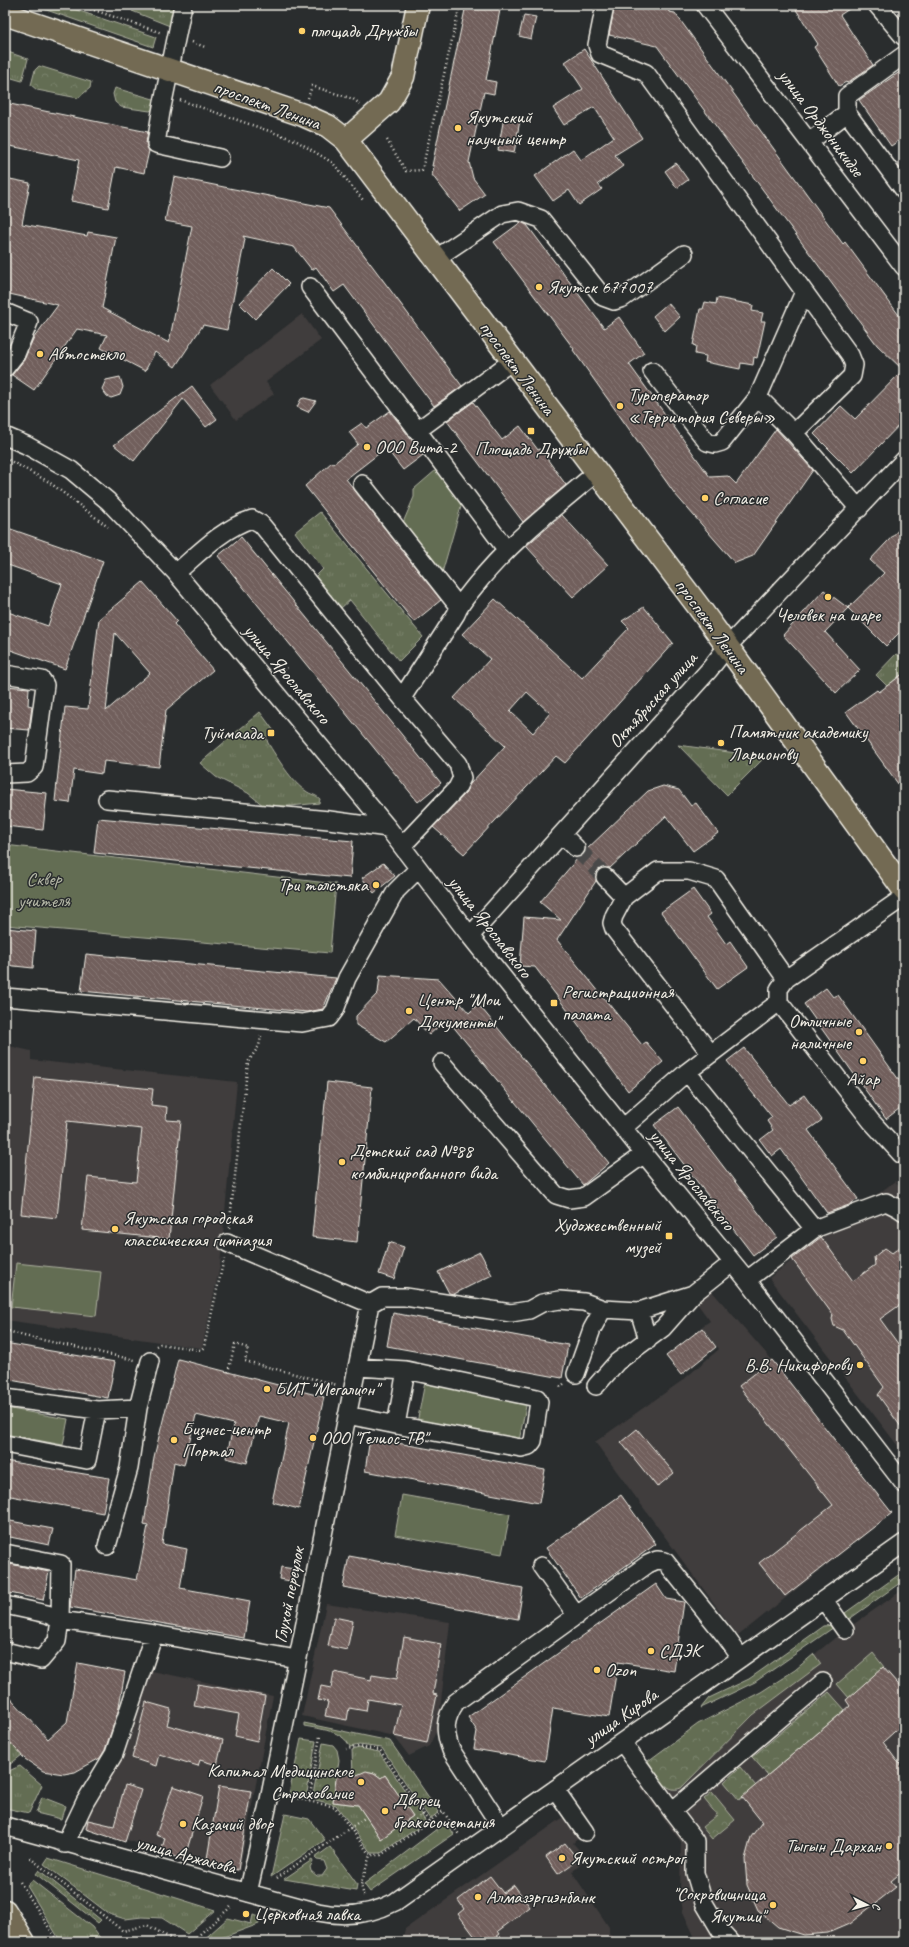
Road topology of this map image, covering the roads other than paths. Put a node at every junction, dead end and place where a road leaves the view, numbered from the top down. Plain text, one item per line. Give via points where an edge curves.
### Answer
1 (7, 5) edge
2 (183, 5) edge
3 (418, 5) edge
4 (605, 5) edge
5 (705, 5) edge
6 (877, 5) edge
7 (5, 14) edge
8 (904, 37) edge
9 (904, 55) edge
10 (170, 70) junction
11 (847, 113) junction
12 (346, 140) junction
13 (809, 142) junction
14 (220, 158) dead end
15 (904, 190) edge
16 (684, 254) dead end
17 (435, 259) junction
18 (904, 267) edge
19 (310, 287) dead end
20 (804, 292) junction
21 (5, 312) edge
22 (512, 361) junction
23 (5, 368) edge
24 (652, 371) dead end
25 (758, 396) junction
26 (417, 431) junction
27 (794, 433) junction
28 (5, 436) edge
29 (904, 460) edge
30 (597, 472) junction
31 (362, 484) dead end
32 (859, 508) junction
33 (506, 549) junction
34 (176, 573) junction
35 (458, 606) junction
36 (728, 646) junction
37 (5, 674) edge
38 (402, 698) junction
39 (5, 774) edge
40 (107, 799) dead end
41 (388, 828) junction
42 (562, 834) junction
43 (402, 846) junction
44 (576, 848) tunnel mouth
45 (418, 868) junction
46 (605, 877) tunnel mouth
47 (904, 890) edge
48 (624, 897) junction
49 (904, 897) edge
50 (470, 936) junction
51 (786, 979) junction
52 (5, 997) edge
53 (779, 1002) junction
54 (711, 1054) junction
55 (442, 1063) dead end
56 (687, 1072) junction
57 (623, 1128) junction
58 (644, 1154) junction
59 (904, 1155) edge
60 (904, 1212) edge
61 (814, 1229) junction
62 (227, 1243) road end
63 (732, 1263) junction
64 (747, 1280) junction
65 (693, 1294) junction
66 (370, 1304) junction
67 (603, 1309) junction
68 (639, 1311) junction
69 (648, 1340) junction
70 (150, 1361) road end
71 (357, 1367) junction
72 (406, 1370) junction
73 (576, 1374) dead end
74 (596, 1386) dead end
75 (5, 1398) edge
76 (138, 1408) junction
77 (97, 1410) junction
78 (347, 1415) junction
79 (396, 1425) junction
80 (5, 1444) edge
81 (904, 1484) edge
82 (904, 1544) edge
83 (107, 1546) dead end
84 (5, 1553) edge
85 (541, 1566) dead end
86 (824, 1600) junction
87 (5, 1605) edge
88 (577, 1616) junction
89 (60, 1620) junction
90 (845, 1630) dead end
91 (154, 1634) junction
92 (5, 1651) edge
93 (741, 1658) junction
94 (297, 1659) junction
95 (823, 1682) dead end
96 (622, 1742) junction
97 (555, 1789) junction
98 (672, 1811) junction
99 (5, 1826) edge
100 (501, 1827) junction
101 (585, 1832) dead end
102 (65, 1844) junction
103 (242, 1899) junction
104 (5, 1911) edge
105 (358, 1915) joint
106 (24, 1942) edge
107 (731, 1942) edge

1 - 7 street
2 - 10 street
3 - 12 main road via 403,77 389,102
4 - 20 street via 597,45 600,54 646,73
5 - 13 street, улица Орджоникидзе
6 - 8 street
7 - 10 main road, проспект Ленина
9 - 11 street via 847,96
10 - 12 main road, проспект Ленина via 303,115 328,126
10 - 14 street via 156,144
11 - 13 street
11 - 15 street
12 - 17 main road, проспект Ленина
13 - 18 street, улица Орджоникидзе
16 - 17 street via 623,298 614,301 604,297 541,219 518,211 502,214
17 - 22 main road, проспект Ленина
19 - 26 street
20 - 25 street
20 - 27 street via 850,355 854,365 852,376
21 - 23 street via 29,322 16,354
22 - 26 street
22 - 30 main road, проспект Ленина
24 - 25 street via 707,442 715,444 722,442
25 - 27 street
26 - 33 street
27 - 32 street
28 - 34 street, улица Ярославского via 71,470 108,501
29 - 32 street, Октябрьская улица
30 - 33 street
30 - 36 main road, проспект Ленина
31 - 35 street
32 - 36 street, Октябрьская улица
33 - 35 street
34 - 38 street via 207,546 241,522 252,519 261,524
34 - 41 street, улица Ярославского
35 - 38 street via 456,614
36 - 42 street, Октябрьская улица
36 - 47 main road, проспект Ленина
37 - 39 street via 42,680 45,685 34,768 27,774
38 - 43 street via 458,764 462,778 457,788
40 - 41 street
41 - 43 street, улица Ярославского
42 - 44 street
42 - 50 street, Октябрьская улица
43 - 45 street, улица Ярославского
45 - 50 street, улица Ярославского
45 - 52 street via 396,891 347,978 335,1010 329,1018 302,1023
46 - 48 street
48 - 51 street via 658,870 689,871 716,879
48 - 54 street via 614,916 614,929
49 - 51 street
50 - 57 street, улица Ярославского
51 - 53 street via 778,989
53 - 54 street
53 - 59 street via 871,1121
54 - 56 street
55 - 58 street via 556,1195 569,1199 584,1197
56 - 57 street
56 - 61 street
57 - 58 street, улица Ярославского
58 - 63 street, улица Ярославского
60 - 61 street via 886,1202
61 - 64 street
62 - 66 street
63 - 64 street, улица Ярославского
63 - 65 street
64 - 81 street, улица Ярославского
65 - 68 street
65 - 69 street via 663,1328
66 - 67 street via 382,1297 405,1297 511,1313 529,1310 542,1302 560,1300 584,1302
66 - 71 street, Глухой переулок
67 - 68 street
67 - 73 street via 592,1329
68 - 69 street
69 - 74 street via 617,1362
70 - 76 street
71 - 72 street
71 - 78 street, Глухой переулок
72 - 79 street
72 - 79 street via 537,1398 539,1402 533,1441 529,1446 521,1448
75 - 77 street
76 - 77 street
76 - 83 street via 129,1468
77 - 80 street via 87,1460
78 - 79 street
78 - 94 street, Глухой переулок
82 - 86 street, улица Кирова
84 - 89 street via 61,1564
85 - 88 street
86 - 90 street
86 - 93 street, улица Кирова
87 - 89 street via 47,1614
88 - 93 street via 648,1564 658,1560 665,1561
88 - 100 street via 456,1702 448,1713 446,1736 451,1750
89 - 91 street
89 - 92 street via 57,1641 41,1660
91 - 94 street
91 - 102 street via 114,1754 85,1802
93 - 96 street, улица Кирова
94 - 103 street, Глухой переулок via 270,1793
95 - 98 street
96 - 97 street, улица Кирова
96 - 98 street
97 - 100 street, улица Кирова
97 - 101 street
98 - 107 street via 695,1841 695,1873 704,1903 711,1917
99 - 102 street, улица Аржакова
100 - 105 street, улица Кирова via 395,1902 384,1908
102 - 103 street, улица Аржакова
103 - 105 street, улица Аржакова via 331,1915
104 - 106 main road

